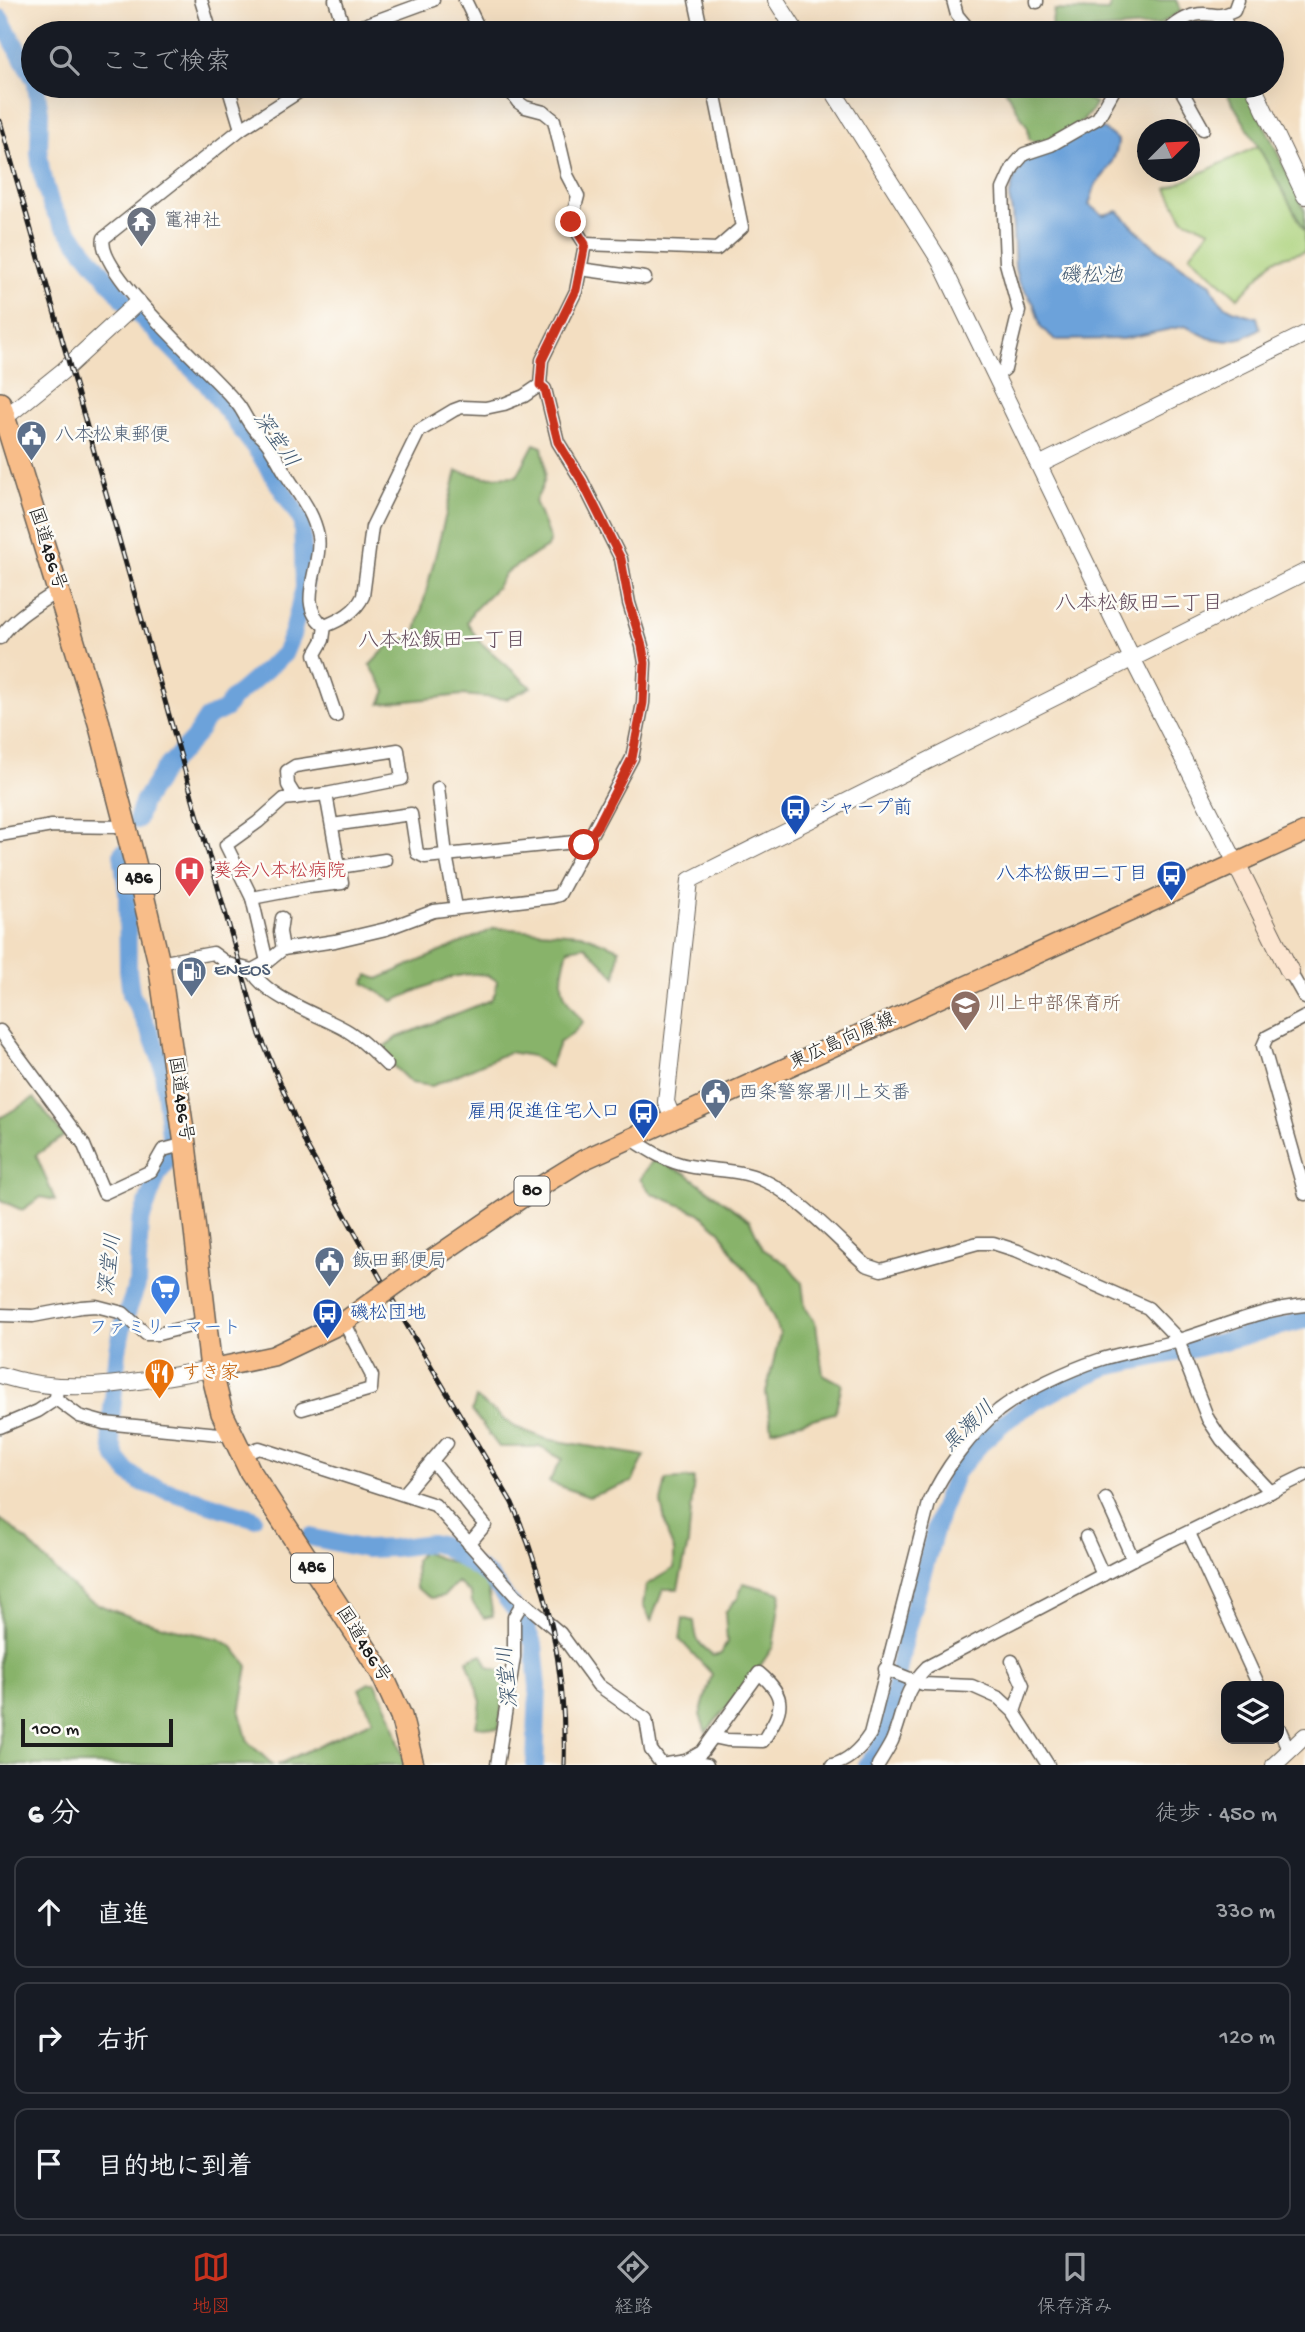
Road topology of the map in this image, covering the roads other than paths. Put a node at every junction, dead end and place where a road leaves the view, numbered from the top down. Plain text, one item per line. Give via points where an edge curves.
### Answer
1 (201, 0) edge
2 (335, 0) edge
3 (433, 0) edge
4 (465, 0) edge
5 (695, 0) edge
6 (776, 0) edge
7 (953, 0) edge
8 (1238, 0) edge
9 (1222, 18) junction
10 (207, 21) edge
11 (341, 21) edge
12 (376, 21) edge
13 (475, 21) edge
14 (699, 21) edge
15 (789, 21) edge
16 (962, 21) edge
17 (1182, 21) edge
18 (1223, 21) edge
19 (232, 98) edge
20 (289, 98) edge
21 (515, 98) edge
22 (715, 98) edge
23 (838, 98) edge
24 (1109, 98) edge
25 (1186, 98) edge
26 (1260, 98) edge
27 (241, 129) junction
28 (1203, 129) dead end
29 (1305, 195) edge
30 (585, 244) junction
31 (580, 269) junction
32 (645, 278) dead end
33 (135, 305) junction
34 (1305, 334) edge
35 (995, 377) junction
36 (540, 385) junction
37 (1, 412) edge
38 (1039, 465) junction
39 (1305, 572) edge
40 (59, 590) junction
41 (325, 626) junction
42 (0, 638) edge
43 (1132, 658) junction
44 (336, 716) dead end
45 (438, 788) dead end
46 (326, 794) junction
47 (296, 798) junction
48 (332, 825) junction
49 (126, 827) junction
50 (1305, 832) edge
51 (0, 835) edge
52 (584, 845) junction
53 (446, 855) junction
54 (384, 860) dead end
55 (1236, 863) junction
56 (339, 867) junction
57 (252, 898) junction
58 (456, 907) junction
59 (282, 918) dead end
60 (283, 949) junction
61 (267, 962) junction
62 (159, 963) junction
63 (252, 970) junction
64 (1290, 972) joint
65 (1305, 998) edge
66 (1305, 1017) edge
67 (0, 1031) edge
68 (387, 1065) dead end
69 (673, 1119) junction
70 (632, 1139) junction
71 (177, 1146) junction
72 (1305, 1194) edge
73 (1305, 1305) edge
74 (0, 1315) edge
75 (206, 1321) junction
76 (344, 1322) junction
77 (1179, 1340) junction
78 (211, 1369) junction
79 (0, 1375) edge
80 (57, 1393) junction
81 (302, 1409) dead end
82 (0, 1427) edge
83 (230, 1434) junction
84 (447, 1443) dead end
85 (241, 1454) junction
86 (432, 1461) junction
87 (1305, 1475) edge
88 (1271, 1492) junction
89 (404, 1494) junction
90 (1106, 1499) dead end
91 (1189, 1533) junction
92 (1086, 1537) dead end
93 (469, 1545) junction
94 (1133, 1559) junction
95 (1103, 1575) junction
96 (519, 1609) junction
97 (1012, 1661) dead end
98 (887, 1670) junction
99 (911, 1679) junction
100 (1257, 1681) edge
101 (1014, 1712) junction
102 (1305, 1736) edge
103 (713, 1737) junction
104 (1284, 1740) edge
105 (1289, 1751) junction
106 (687, 1761) junction
107 (413, 1765) edge
108 (497, 1765) edge
109 (662, 1765) edge
110 (708, 1765) edge
111 (832, 1765) edge
112 (878, 1765) edge
113 (1048, 1765) edge
114 (1274, 1765) edge

1 - 10 street
2 - 11 street
3 - 12 street
4 - 13 street
5 - 14 street
6 - 15 street
7 - 16 street
8 - 9 street via 1234,11
9 - 17 street via 1196,14
9 - 18 street
19 - 27 street
20 - 27 street
21 - 30 street via 554,120 567,174 578,196 571,222
22 - 30 street via 742,227 717,249
23 - 35 street via 940,261
24 - 35 street via 1098,118 1051,145 1024,154 1003,189 1006,263 1019,312 1005,369
25 - 28 street
26 - 29 street
27 - 33 street via 104,239 106,254
30 - 31 street
31 - 32 street
31 - 36 street via 568,310 542,360
33 - 37 street via 12,412
33 - 41 street via 237,403 309,508 318,538 311,606
34 - 38 street
35 - 38 street
36 - 41 street via 504,404 454,410 419,431 372,527 359,605
36 - 52 street via 545,389 558,442 621,559 645,663 632,758
37 - 40 highway, 国道486号 / 486
38 - 43 street
39 - 43 street
40 - 42 street via 33,605
40 - 49 highway, 国道486号 / 486
41 - 44 street via 314,654
43 - 55 street
43 - 69 street via 690,880 666,1102
45 - 53 street
46 - 47 street
46 - 47 street via 402,779 398,750 295,766 287,771
46 - 48 street
47 - 57 street via 284,799 226,845
48 - 53 street via 411,814 417,853
48 - 56 street
49 - 51 street via 52,826
49 - 62 highway, 国道486号 / 486
50 - 55 main road, 東広島向原線 / 80
52 - 53 street via 575,842
52 - 58 street via 559,895
53 - 58 street
54 - 56 street
55 - 64 main road
55 - 69 main road, 東広島向原線 / 80
56 - 57 street via 342,883
57 - 61 street
58 - 60 street via 386,929
59 - 60 street
60 - 61 street
61 - 63 street
62 - 63 street via 213,953 228,964
62 - 71 highway, 国道486号 / 486
63 - 68 street via 274,994 349,1031
64 - 65 street
66 - 72 street via 1267,1037 1263,1046
67 - 71 street via 83,1143 104,1193 151,1171 163,1150
69 - 70 main road, 東広島向原線 / 80
70 - 76 main road, 東広島向原線 / 80, bridge via 583,1160 523,1197
70 - 77 street via 658,1157 762,1180 788,1195 866,1265 881,1270 978,1243 993,1243 1140,1303
71 - 75 highway, 国道486号 / 486
73 - 77 street via 1276,1307
74 - 75 street via 33,1317 96,1306 123,1313 146,1334
75 - 78 highway, 国道486号 / 486
76 - 78 main road, 東広島向原線 / 80 via 273,1356
76 - 81 street via 372,1376 371,1389
77 - 88 street via 1208,1419
77 - 98 street via 1099,1360 1057,1377 1000,1409 963,1449 929,1503
78 - 80 street
78 - 83 highway, 国道486号 / 486
79 - 80 street
80 - 82 street via 38,1411
80 - 83 street via 79,1416 104,1423
83 - 85 highway, 国道486号 / 486
84 - 86 street
85 - 89 street via 258,1448
85 - 107 highway, 国道486号 / 486 via 381,1672 401,1716
86 - 89 street
86 - 93 street via 485,1525
87 - 88 street
88 - 91 street
89 - 93 street via 435,1505
90 - 94 street
91 - 94 street
91 - 100 street
92 - 95 street
93 - 96 street
94 - 95 street
95 - 99 street
96 - 108 street
96 - 109 street via 559,1633 598,1685 646,1719 651,1750
97 - 101 street via 1023,1685
98 - 99 street
98 - 111 street via 870,1734 860,1748
99 - 101 street via 923,1684 972,1686 999,1698
99 - 112 street via 892,1740
101 - 113 street
102 - 105 street
103 - 103 street via 759,1673 773,1685 781,1701 780,1713 762,1741
103 - 106 street via 702,1752
104 - 105 street
105 - 114 street
106 - 109 street
106 - 110 street

